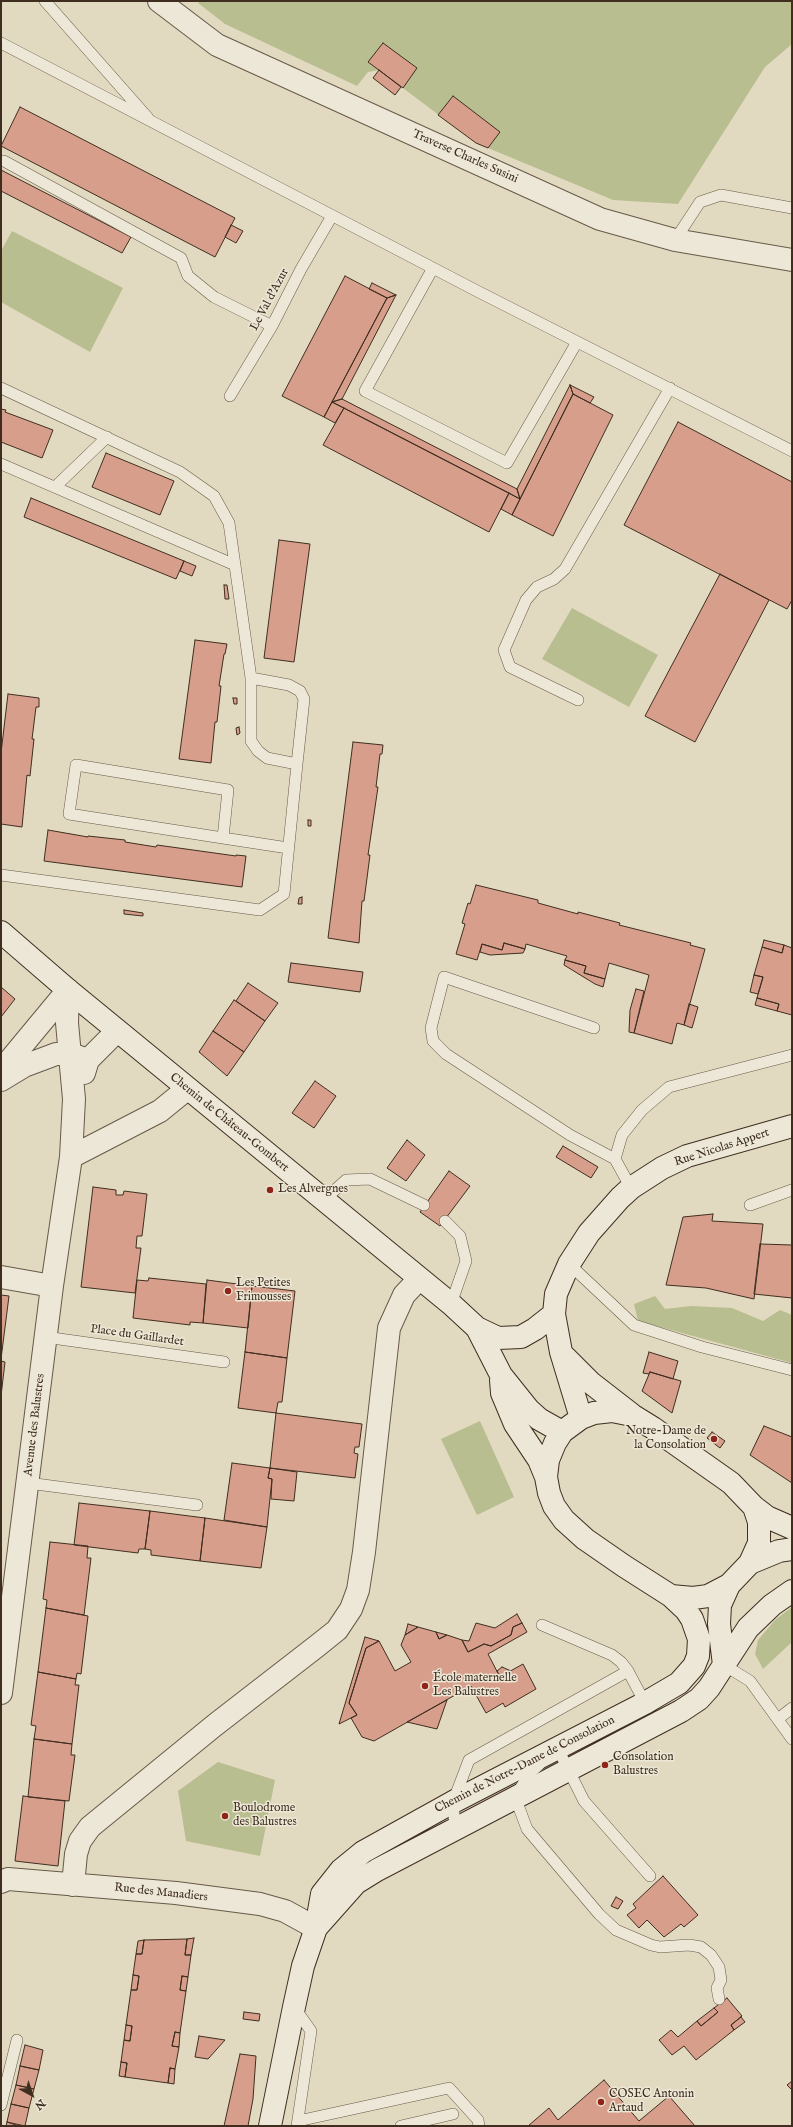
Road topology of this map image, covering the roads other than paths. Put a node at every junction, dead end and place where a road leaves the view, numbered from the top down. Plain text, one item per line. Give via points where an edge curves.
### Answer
1 (45, 1) edge
2 (169, 4) edge
3 (1, 43) edge
4 (153, 123) junction
5 (4, 161) dead end
6 (792, 208) edge
7 (332, 216) junction
8 (675, 240) junction
9 (792, 260) edge
10 (433, 268) junction
11 (272, 326) junction
12 (577, 342) junction
13 (1, 388) edge
14 (670, 388) junction
15 (230, 396) dead end
16 (107, 437) junction
17 (792, 451) edge
18 (1, 464) edge
19 (56, 487) junction
20 (235, 565) junction
21 (250, 678) junction
22 (578, 700) dead end
23 (297, 764) junction
24 (223, 838) junction
25 (288, 848) junction
26 (1, 875) edge
27 (1, 932) edge
28 (68, 990) junction
29 (594, 1028) dead end
30 (117, 1031) junction
31 (792, 1055) edge
32 (79, 1057) junction
33 (1, 1080) edge
34 (187, 1089) junction
35 (792, 1126) edge
36 (70, 1157) junction
37 (615, 1158) junction
38 (631, 1188) junction
39 (792, 1190) edge
40 (324, 1200) junction
41 (424, 1205) dead end
42 (750, 1205) dead end
43 (445, 1221) dead end
44 (570, 1264) junction
45 (1, 1277) edge
46 (419, 1279) junction
47 (52, 1286) junction
48 (451, 1304) junction
49 (554, 1314) junction
50 (477, 1328) junction
51 (45, 1337) junction
52 (561, 1352) junction
53 (224, 1362) dead end
54 (792, 1370) edge
55 (500, 1375) junction
56 (632, 1415) junction
57 (581, 1418) junction
58 (562, 1432) junction
59 (546, 1477) junction
60 (28, 1483) junction
61 (198, 1505) dead end
62 (754, 1507) junction
63 (792, 1528) edge
64 (792, 1549) edge
65 (750, 1563) junction
66 (729, 1585) junction
67 (792, 1591) edge
68 (671, 1596) junction
69 (6, 1617) edge
70 (542, 1625) dead end
71 (724, 1665) junction
72 (628, 1671) junction
73 (1, 1693) edge
74 (645, 1703) junction
75 (792, 1708) edge
76 (778, 1719) junction
77 (792, 1739) edge
78 (558, 1749) junction
79 (568, 1769) junction
80 (515, 1797) junction
81 (452, 1802) junction
82 (455, 1828) junction
83 (650, 1876) dead end
84 (1, 1882) edge
85 (72, 1885) junction
86 (316, 1928) junction
87 (719, 1999) dead end
88 (294, 2007) junction
89 (17, 2040) dead end
90 (1, 2105) edge
91 (453, 2114) dead end
92 (298, 2123) edge
93 (270, 2126) edge
94 (401, 2126) edge
95 (479, 2126) edge

1 - 4 lane
2 - 8 street, Traverse Charles Susini via 224,48 600,219
3 - 4 lane
4 - 7 lane
5 - 11 lane via 181,258 188,276 214,297
6 - 8 lane via 722,195 700,202
7 - 10 lane
7 - 11 lane, Le Val d'Azur via 301,268
8 - 9 street, Traverse Charles Susini
10 - 12 lane
10 - 12 lane via 365,391 507,463
11 - 15 lane, Le Val d'Azur
12 - 14 lane
13 - 16 lane
14 - 17 lane
14 - 22 lane via 565,569 554,579 538,587 526,600 504,650 510,667
16 - 19 lane
16 - 20 lane via 180,472 214,496 229,523
18 - 19 lane
19 - 20 lane
20 - 21 lane
21 - 23 lane via 251,741 267,758
21 - 23 lane via 289,685 300,691 304,699
23 - 25 lane
24 - 24 lane via 69,814 76,765 228,790
24 - 25 lane
25 - 26 lane via 284,894 260,910
27 - 28 street, Chemin de Château-Gombert
28 - 30 street, Chemin de Château-Gombert
28 - 32 street, Avenue des Balustres via 67,1022
28 - 33 street via 10,1060
29 - 37 lane via 444,977 431,1028 433,1041 446,1054 570,1135
30 - 32 street
30 - 34 street, Chemin de Château-Gombert
31 - 37 lane via 669,1087 642,1110 622,1135
32 - 33 street via 56,1054 24,1066
32 - 36 street, Avenue des Balustres
34 - 36 street via 160,1111
34 - 40 street, Chemin de Château-Gombert
35 - 38 street, Rue Nicolas Appert via 687,1156
36 - 47 street, Avenue des Balustres
37 - 38 lane
38 - 44 street, Rue Nicolas Appert via 589,1233
39 - 42 lane
40 - 41 lane via 346,1180 370,1179
40 - 46 street, Chemin de Château-Gombert
43 - 48 lane via 460,1236 466,1261
44 - 49 street, Rue Nicolas Appert via 556,1294
44 - 54 lane via 634,1325 702,1347
45 - 47 street
46 - 48 street, Chemin de Château-Gombert
46 - 85 street via 404,1295 389,1328 364,1552 358,1590 350,1609 337,1630 215,1725 90,1828 80,1841
47 - 51 street, Avenue des Balustres
48 - 50 street, Chemin de Château-Gombert
49 - 50 street, Chemin de Château-Gombert via 521,1337 498,1338
49 - 52 street, Rue Nicolas Appert
50 - 55 street, Chemin de Château-Gombert
51 - 53 lane, Place du Gaillardet
51 - 60 street, Avenue des Balustres
52 - 56 street via 591,1383
52 - 57 street, Rue Nicolas Appert
55 - 58 street, Chemin de Château-Gombert via 539,1419
55 - 59 street, Chemin de Château-Gombert via 502,1394
56 - 57 street via 612,1411 594,1413
56 - 62 street via 731,1483
57 - 58 street
58 - 59 street via 548,1460
59 - 68 street, Chemin de Notre-Dame de Consolation via 554,1506 564,1520 585,1539
60 - 61 lane
60 - 69 street, Avenue des Balustres
62 - 63 street via 767,1517
62 - 65 street via 759,1543
64 - 65 street via 779,1551
65 - 66 street
66 - 68 street via 708,1596
66 - 71 street via 720,1605 719,1624
67 - 71 street, Chemin de Notre-Dame de Consolation via 772,1605 748,1628
68 - 74 street, Chemin de Notre-Dame de Consolation via 686,1610 697,1629 698,1656 691,1670 679,1684
69 - 73 street, Avenue des Balustres
70 - 72 lane via 612,1655
71 - 76 lane via 750,1681
71 - 79 street, Chemin de Notre-Dame de Consolation via 709,1688 687,1707
72 - 74 lane
72 - 81 lane via 469,1760
74 - 78 street, Chemin de Notre-Dame de Consolation
75 - 76 lane
76 - 77 lane
78 - 79 lane
78 - 80 lane via 530,1774
78 - 81 street, Chemin de Notre-Dame de Consolation
79 - 80 street, Chemin de Notre-Dame de Consolation
79 - 83 lane via 584,1801
80 - 82 street, Chemin de Notre-Dame de Consolation
80 - 87 lane via 527,1828 599,1914 616,1930 651,1945 701,1947 711,1955 719,1967
81 - 82 lane
81 - 86 street, Chemin de Notre-Dame de Consolation via 363,1852 341,1870 322,1894
82 - 86 street, Chemin de Notre-Dame de Consolation via 356,1883
84 - 85 street, Rue des Manadiers via 8,1879
85 - 86 street, Rue des Manadiers via 176,1893 260,1904 285,1911
86 - 88 street, Chemin de Notre-Dame de Consolation via 303,1966
88 - 92 lane via 311,2031
88 - 93 street, Chemin de Notre-Dame de Consolation
89 - 90 lane
91 - 94 lane
92 - 95 lane via 449,2088 478,2120

